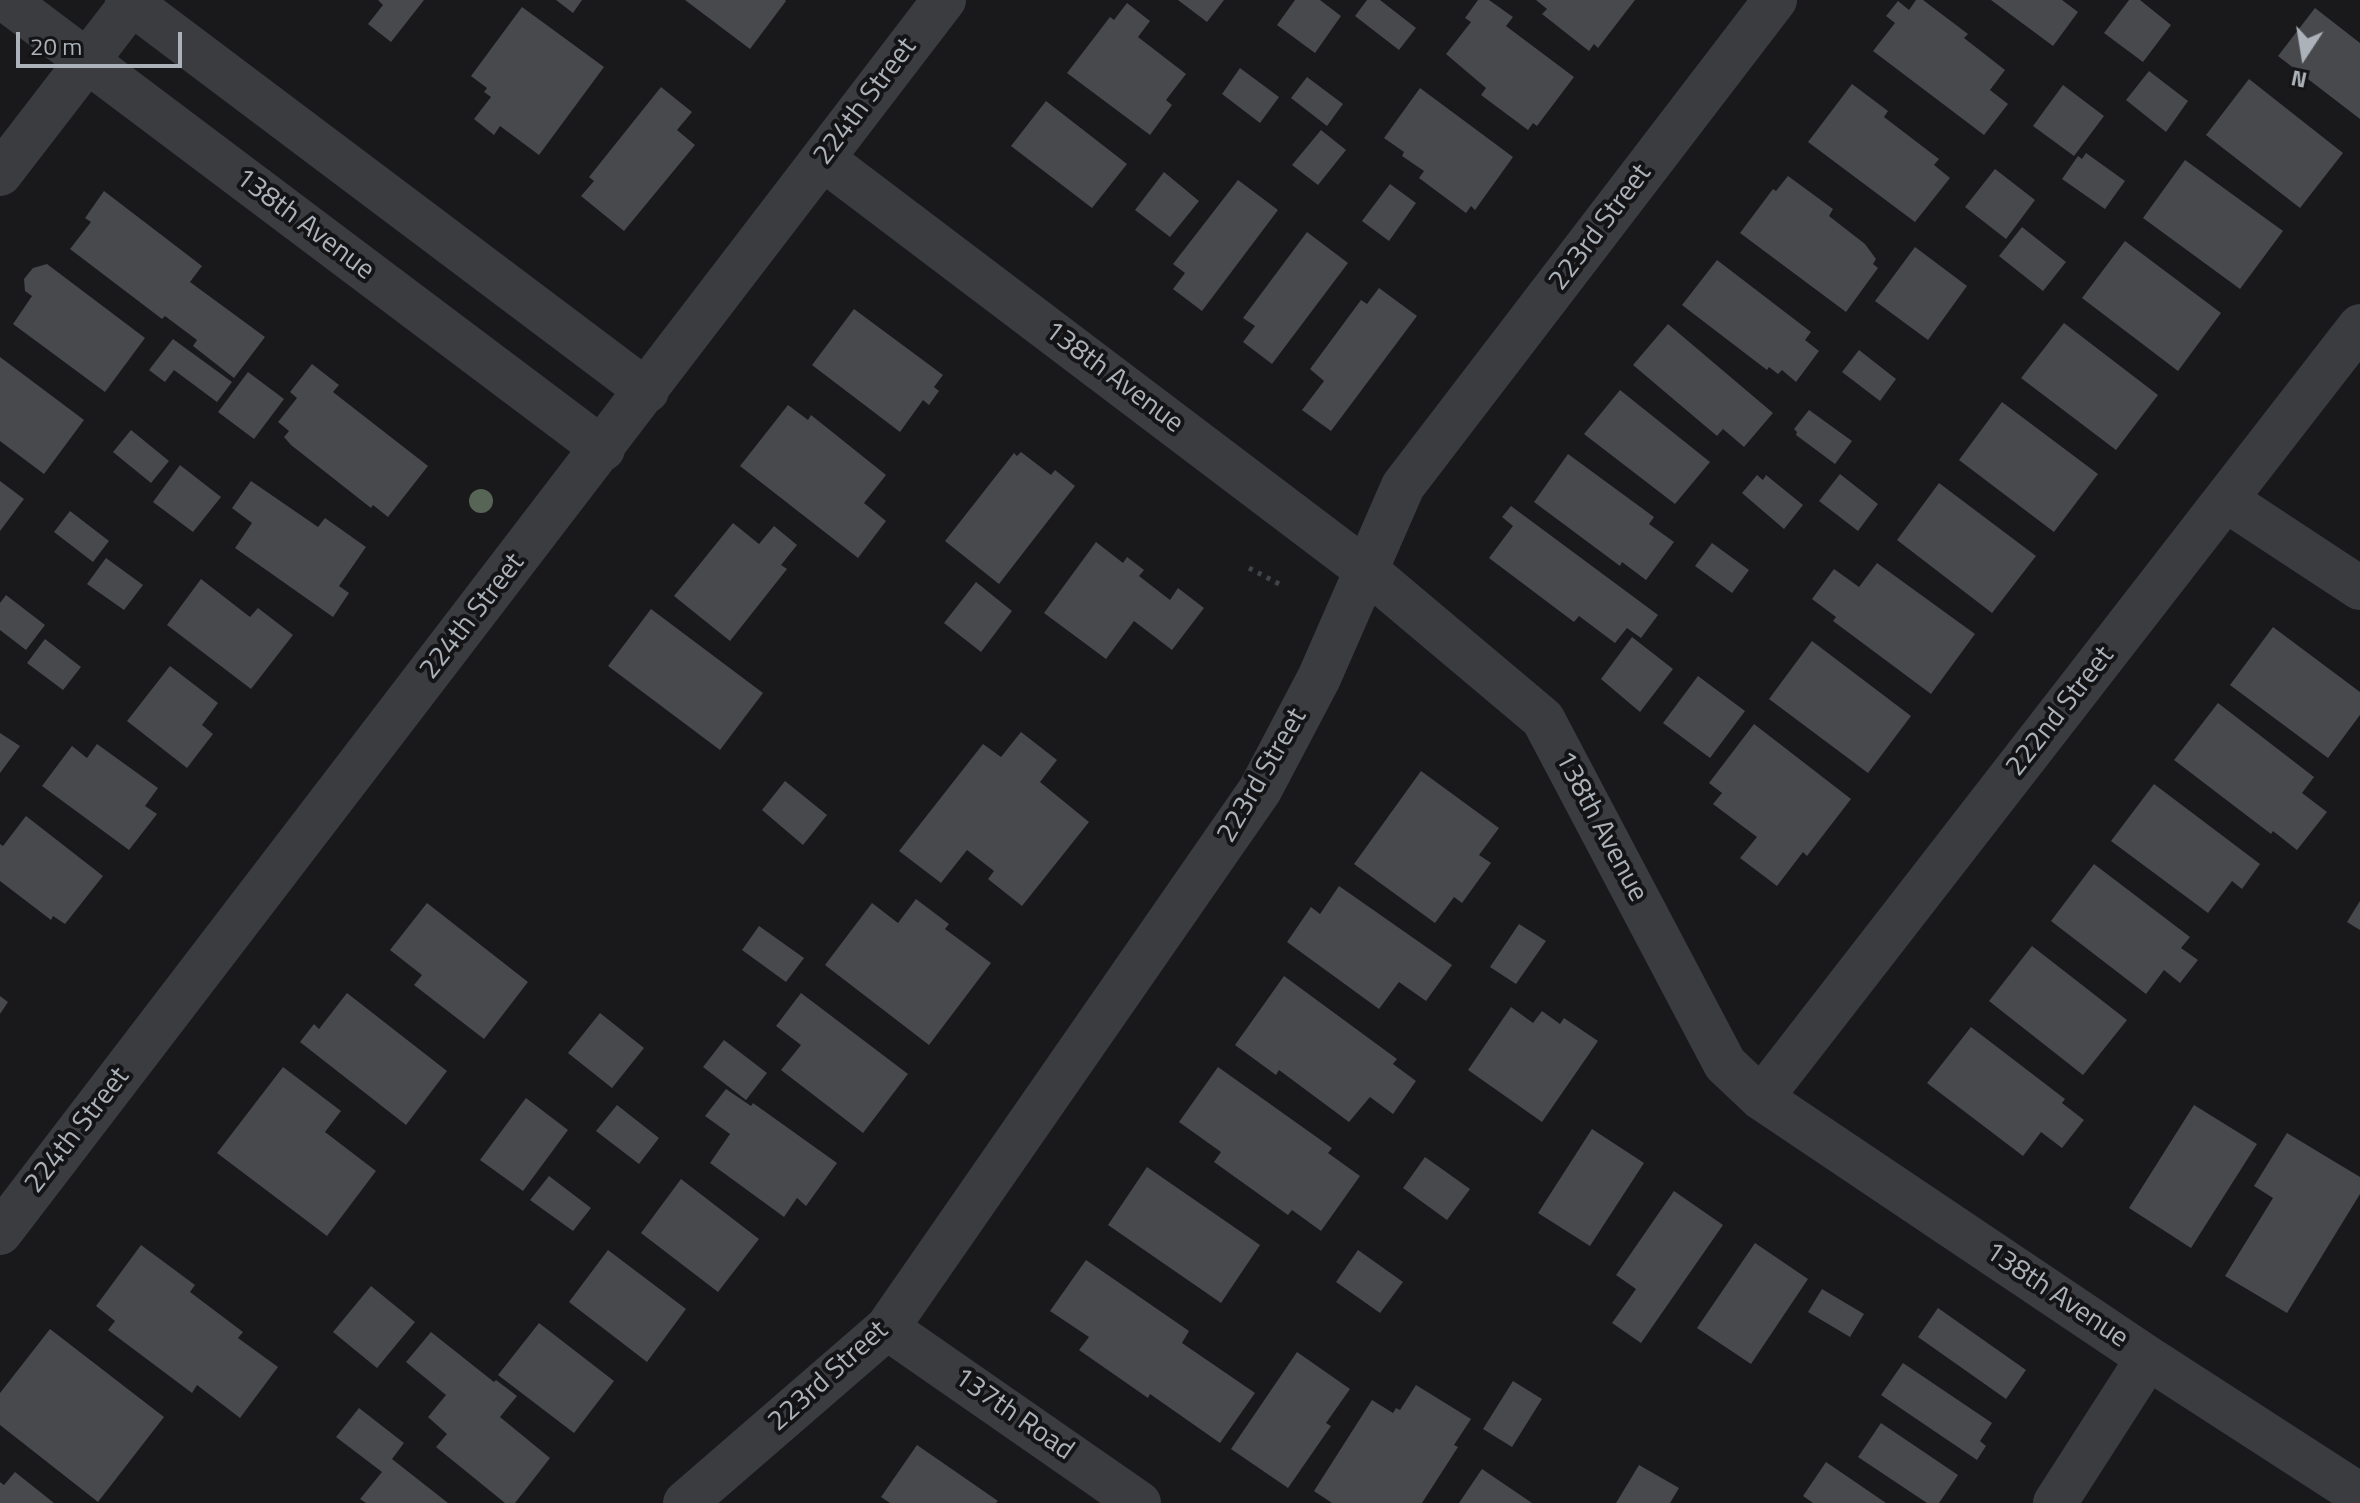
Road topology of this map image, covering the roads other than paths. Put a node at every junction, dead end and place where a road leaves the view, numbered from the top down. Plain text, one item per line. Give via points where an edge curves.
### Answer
1 (944, 0) edge
2 (1775, 0) edge
3 (131, 1) edge
4 (14, 13) edge
5 (87, 61) junction
6 (823, 159) junction
7 (0, 174) edge
8 (2360, 326) edge
9 (647, 391) junction
10 (603, 449) junction
11 (2226, 500) junction
12 (1366, 570) junction
13 (2360, 588) edge
14 (1761, 1098) junction
15 (0, 1233) edge
16 (887, 1328) junction
17 (2148, 1358) junction
18 (2360, 1495) edge
19 (685, 1503) edge
20 (1139, 1503) edge
21 (2055, 1503) edge

1 - 6 street, 224th Street
2 - 12 street, 223rd Street via 1403,486
3 - 5 street
3 - 9 street
4 - 5 street, 138th Avenue
5 - 7 street
5 - 10 street, 138th Avenue
6 - 9 street, 224th Street
6 - 12 street, 138th Avenue
8 - 11 street, 222nd Street
9 - 10 street, 224th Street
10 - 15 street, 224th Street
11 - 13 street
11 - 14 street, 222nd Street
12 - 14 street, 138th Avenue via 1543,719 1725,1064
12 - 16 street, 223rd Street via 1319,678 1260,790
14 - 17 street, 138th Avenue
16 - 19 street, 223rd Street
16 - 20 street, 137th Road
17 - 18 street, 138th Avenue
17 - 21 street

